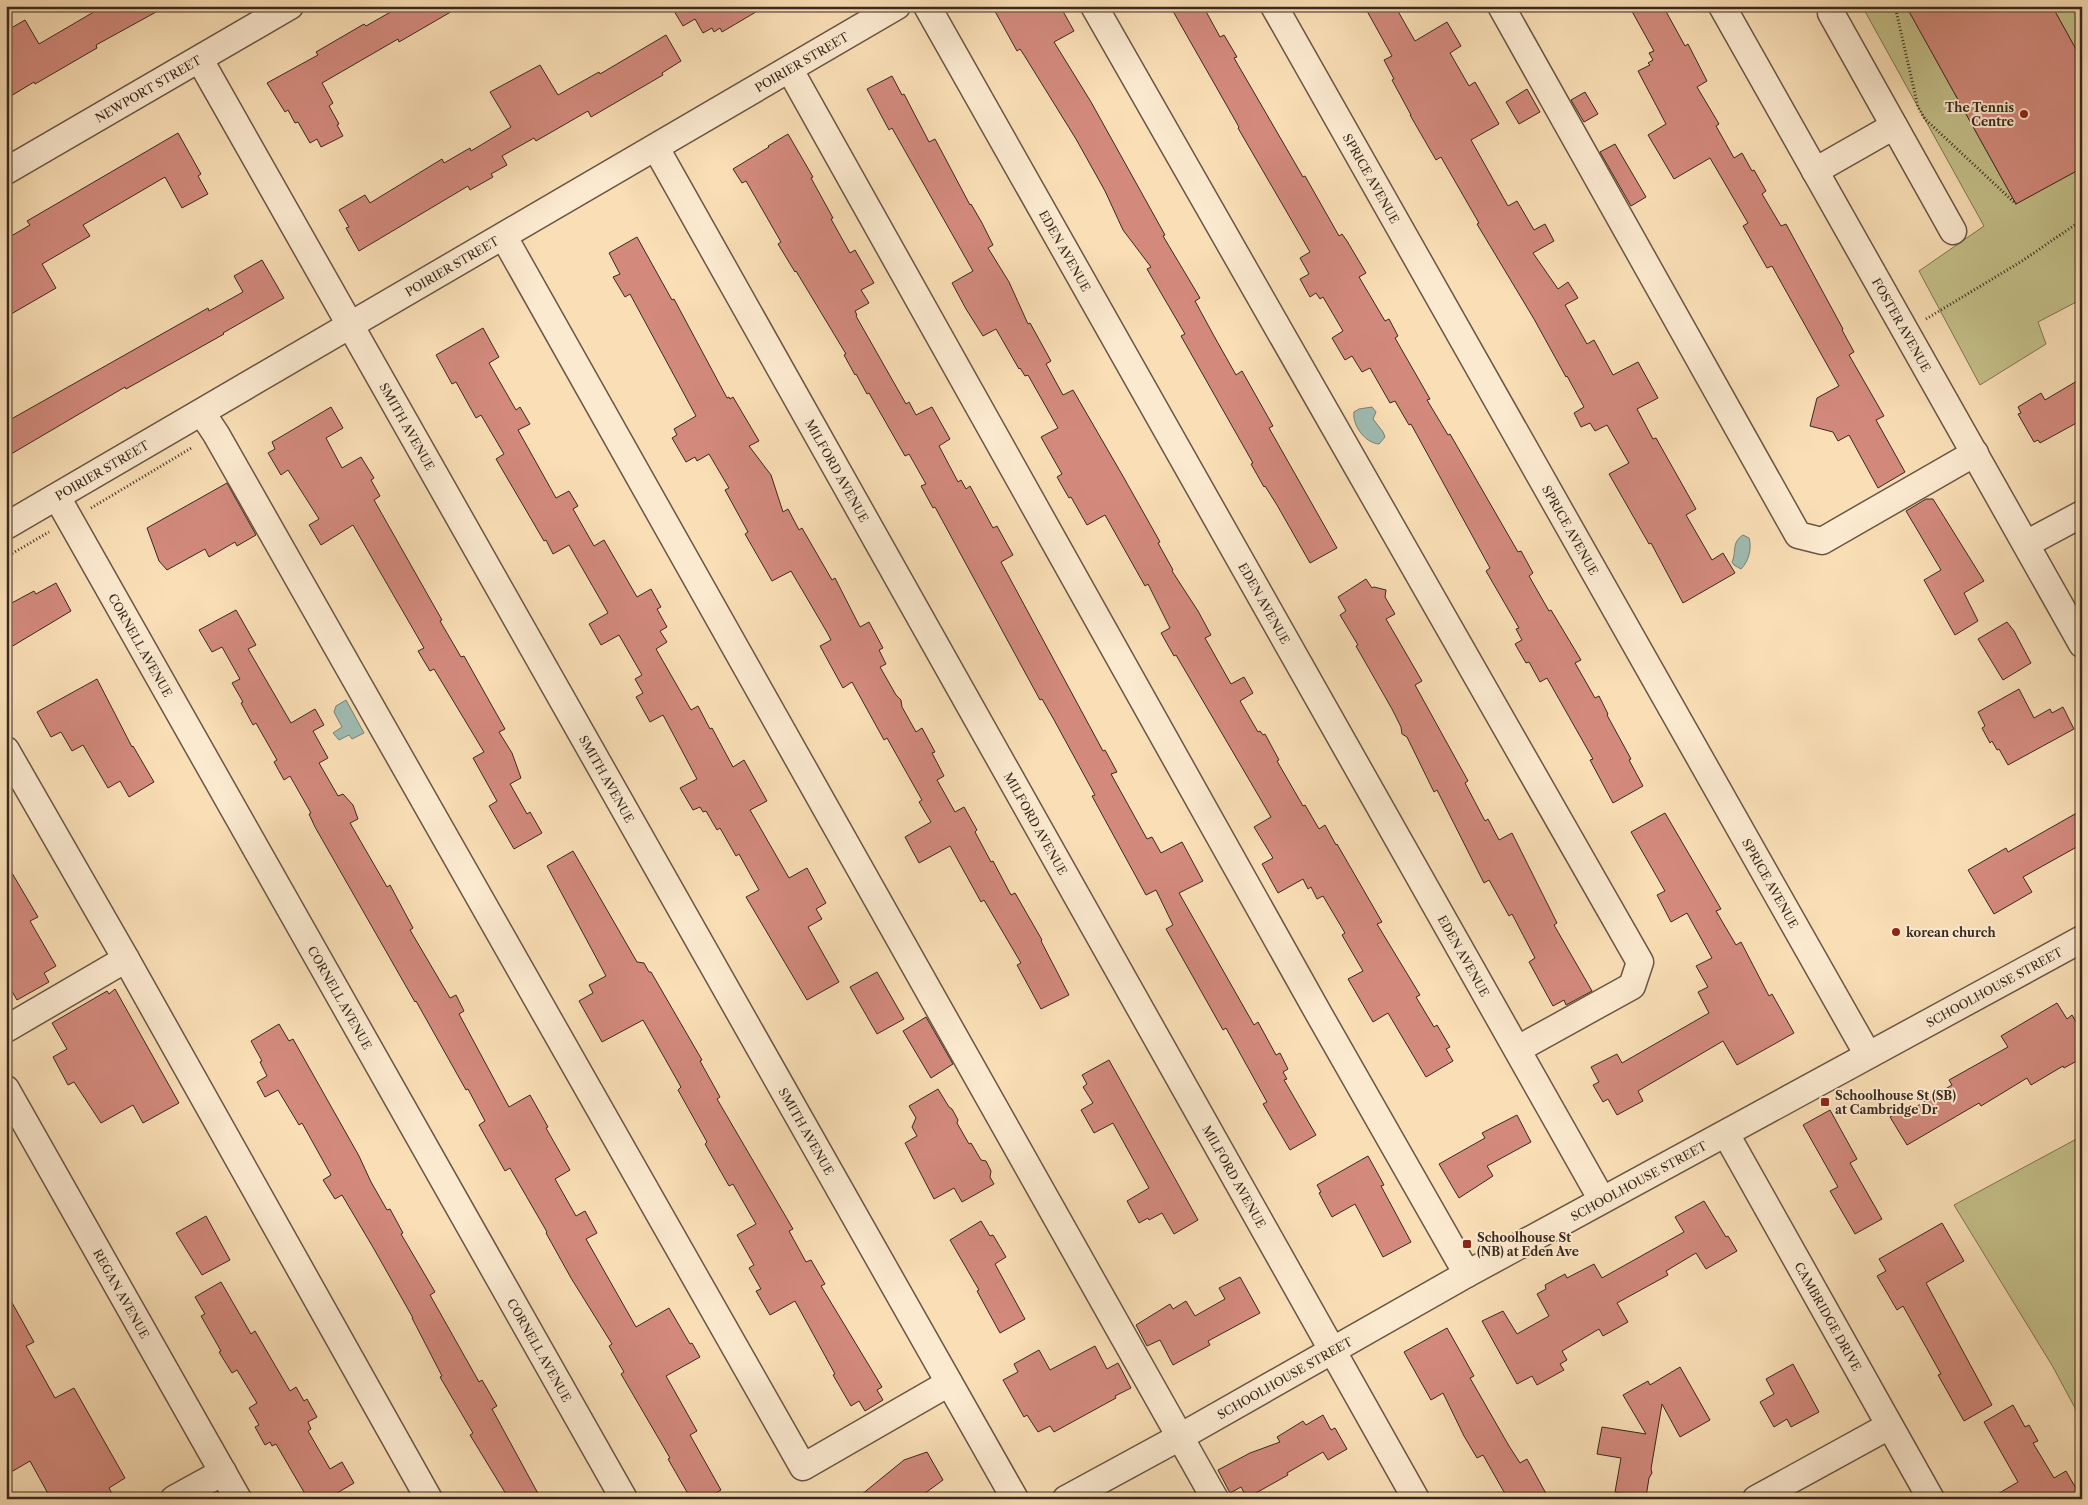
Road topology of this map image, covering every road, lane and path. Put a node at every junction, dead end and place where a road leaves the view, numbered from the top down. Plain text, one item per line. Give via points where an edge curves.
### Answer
1 (290, 6) edge
2 (897, 6) edge
3 (927, 6) edge
4 (1094, 6) edge
5 (1274, 6) edge
6 (1501, 6) edge
7 (1722, 6) edge
8 (1895, 6) edge
9 (1831, 14) dead end
10 (200, 60) junction
11 (790, 70) junction
12 (1894, 126) junction
13 (656, 148) junction
14 (6, 171) edge
15 (1815, 171) junction
16 (2016, 204) dead end
17 (2082, 220) edge
18 (1953, 231) dead end
19 (504, 237) junction
20 (350, 326) junction
21 (1906, 332) junction
22 (202, 413) junction
23 (1975, 453) junction
24 (57, 496) junction
25 (2082, 514) edge
26 (6, 526) edge
27 (55, 529) dead end
28 (2026, 544) junction
29 (6, 557) edge
30 (2082, 644) edge
31 (6, 750) edge
32 (2082, 939) edge
33 (126, 960) junction
34 (6, 1029) edge
35 (1518, 1049) junction
36 (1868, 1055) junction
37 (6, 1089) edge
38 (1726, 1134) junction
39 (1602, 1200) junction
40 (1467, 1274) junction
41 (1331, 1350) junction
42 (949, 1383) junction
43 (1889, 1426) junction
44 (1180, 1437) junction
45 (223, 1472) junction
46 (174, 1499) edge
47 (238, 1499) edge
48 (429, 1499) edge
49 (624, 1499) edge
50 (1015, 1499) edge
51 (1066, 1499) edge
52 (1215, 1499) edge
53 (1416, 1499) edge
54 (1756, 1499) edge
55 (1930, 1499) edge

1 - 10 street, NEWPORT STREET
2 - 11 street, POIRIER STREET
3 - 35 street, EDEN AVENUE
4 - 35 street via 1640,962 1632,986
5 - 36 street, SPRICE AVENUE
6 - 23 street via 1798,535 1822,541
7 - 15 street, FOSTER AVENUE
8 - 16 path via 1918,107 1925,119
9 - 12 street
10 - 14 street, NEWPORT STREET
10 - 20 street, SMITH AVENUE
11 - 13 street, POIRIER STREET
11 - 40 street
12 - 15 street
12 - 18 street
13 - 19 street, POIRIER STREET
13 - 41 street, MILFORD AVENUE
15 - 21 street, FOSTER AVENUE
17 - 21 path
19 - 20 street, POIRIER STREET
19 - 44 street
20 - 22 street, POIRIER STREET
20 - 42 street, SMITH AVENUE
21 - 23 street, FOSTER AVENUE
22 - 24 street, POIRIER STREET
22 - 42 street via 803,1467
23 - 28 street, FOSTER AVENUE
24 - 26 street, POIRIER STREET
24 - 49 street, CORNELL AVENUE
25 - 28 street
27 - 29 path
28 - 30 street, FOSTER AVENUE
31 - 33 street
32 - 36 street, SCHOOLHOUSE STREET
33 - 34 street
33 - 48 street
35 - 39 street, EDEN AVENUE
36 - 38 street, SCHOOLHOUSE STREET
37 - 45 street, REGAN AVENUE
38 - 39 street, SCHOOLHOUSE STREET
38 - 43 street, CAMBRIDGE DRIVE
39 - 40 street, SCHOOLHOUSE STREET
40 - 41 street, SCHOOLHOUSE STREET
41 - 44 street, SCHOOLHOUSE STREET
41 - 53 street, MILFORD AVENUE
42 - 50 street, SMITH AVENUE
43 - 54 street
43 - 55 street, CAMBRIDGE DRIVE
44 - 51 street, SCHOOLHOUSE STREET
44 - 52 street
45 - 46 street
45 - 47 street, REGAN AVENUE

